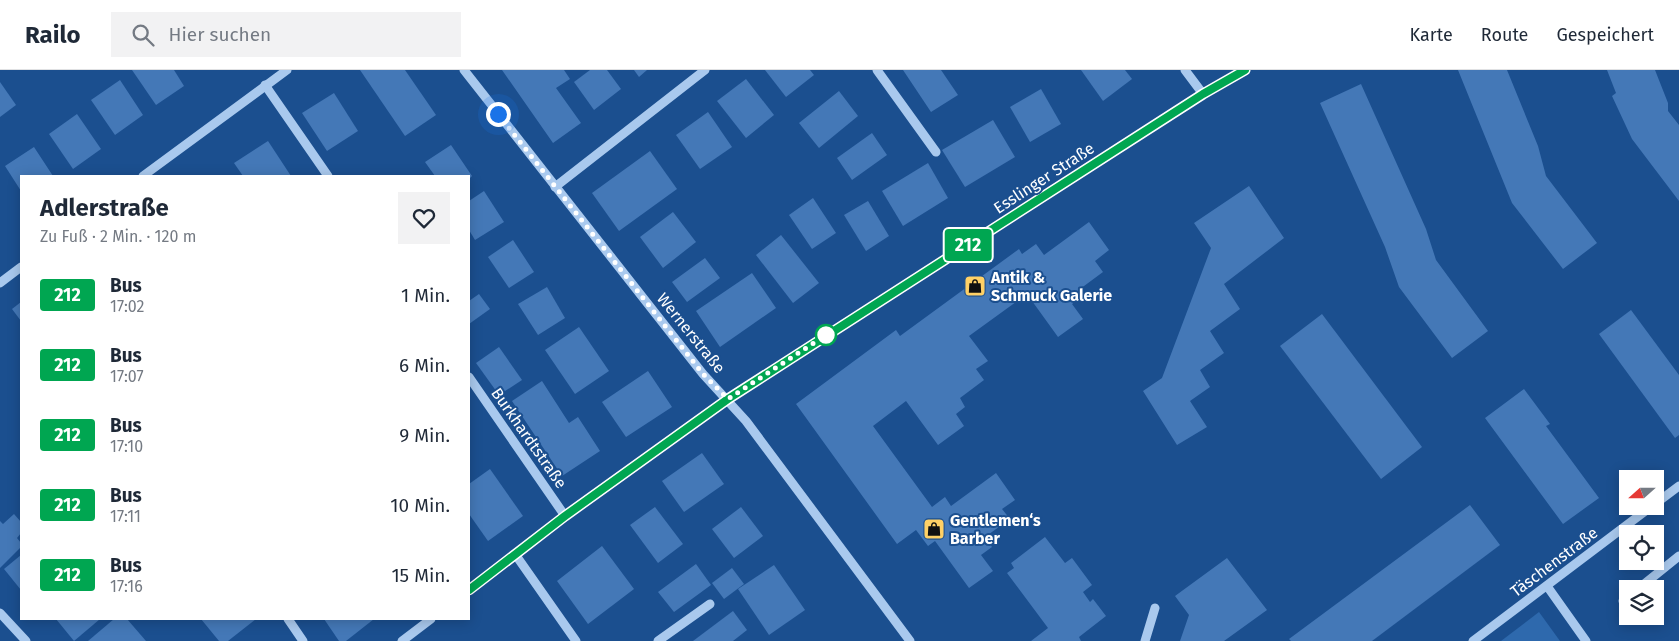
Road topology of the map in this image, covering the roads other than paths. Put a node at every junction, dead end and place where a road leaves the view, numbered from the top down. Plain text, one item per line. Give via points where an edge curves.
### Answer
1 (286, 70) edge
2 (464, 70) edge
3 (705, 70) edge
4 (877, 70) edge
5 (1185, 70) edge
6 (1245, 70) edge
7 (265, 85) junction
8 (1203, 94) junction
9 (936, 152) dead end
10 (145, 175) edge
11 (327, 175) edge
12 (555, 187) junction
13 (20, 268) edge
14 (0, 283) edge
15 (470, 378) edge
16 (728, 399) junction
17 (1679, 486) edge
18 (1664, 497) edge
19 (1640, 515) edge
20 (565, 516) junction
21 (515, 554) junction
22 (1679, 556) edge
23 (1649, 580) edge
24 (1547, 586) junction
25 (470, 589) edge
26 (710, 604) dead end
27 (1155, 608) dead end
28 (0, 613) edge
29 (289, 620) edge
30 (428, 620) edge
31 (26, 641) edge
32 (303, 641) edge
33 (402, 641) edge
34 (576, 641) edge
35 (658, 641) edge
36 (910, 641) edge
37 (1145, 641) edge
38 (1473, 641) edge
39 (1586, 641) edge

1 - 7 street
2 - 12 street, Wernerstraße
3 - 12 street
4 - 9 street
5 - 8 street
6 - 8 street, Esslinger Straße
7 - 10 street
7 - 11 street
8 - 16 street, Esslinger Straße
12 - 16 street, Wernerstraße via 703,374
13 - 14 street
15 - 20 street, Burkhardtstraße
16 - 20 street, Esslinger Straße
16 - 36 street, Wernerstraße
17 - 18 street
19 - 24 street, Täschenstraße
20 - 21 street, Esslinger Straße
21 - 25 street, Esslinger Straße
21 - 34 street
22 - 23 street
24 - 38 street, Täschenstraße
24 - 39 street
26 - 35 street
27 - 37 street
28 - 31 street
29 - 32 street
30 - 33 street

